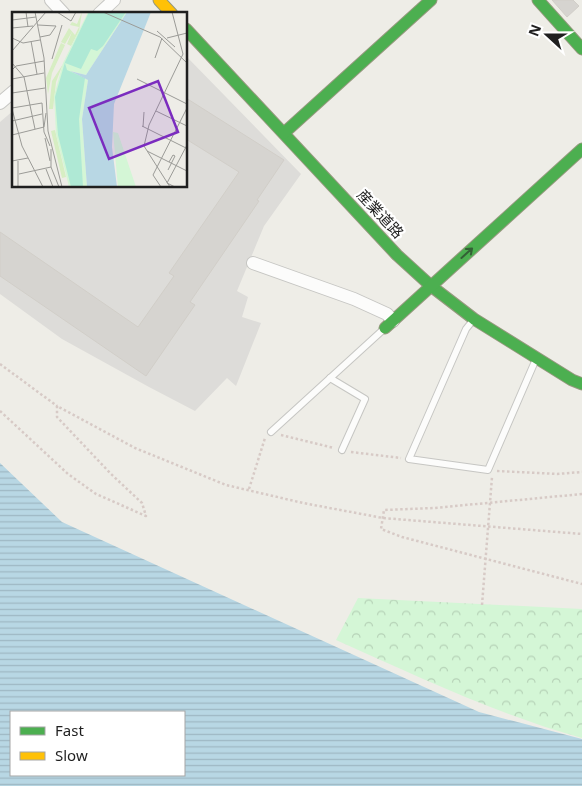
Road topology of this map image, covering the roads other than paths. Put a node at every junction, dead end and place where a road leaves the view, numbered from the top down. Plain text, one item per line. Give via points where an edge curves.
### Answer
1 (51, 0) edge
2 (114, 0) edge
3 (159, 0) edge
4 (431, 0) edge
5 (538, 0) edge
6 (62, 12) edge
7 (101, 12) edge
8 (170, 12) edge
9 (188, 31) edge
10 (582, 49) edge
11 (284, 133) junction
12 (582, 149) edge
13 (253, 263) dead end
14 (431, 286) junction
15 (474, 319) junction
16 (389, 325) junction
17 (536, 358) junction
18 (330, 378) junction
19 (582, 384) edge
20 (272, 432) dead end
21 (342, 450) dead end

1 - 6 street
2 - 7 street
3 - 8 main road
4 - 11 main road
5 - 10 main road
9 - 11 main road, 産業道路
11 - 14 main road, 産業道路
14 -> 12 main road
13 - 16 street via 387,314
14 - 15 main road, 産業道路
14 - 16 main road
15 - 17 main road, 産業道路
15 - 17 lane via 466,328 410,459 488,470
16 - 18 lane
17 - 19 main road, 産業道路
18 - 20 lane
18 - 21 lane via 365,399

